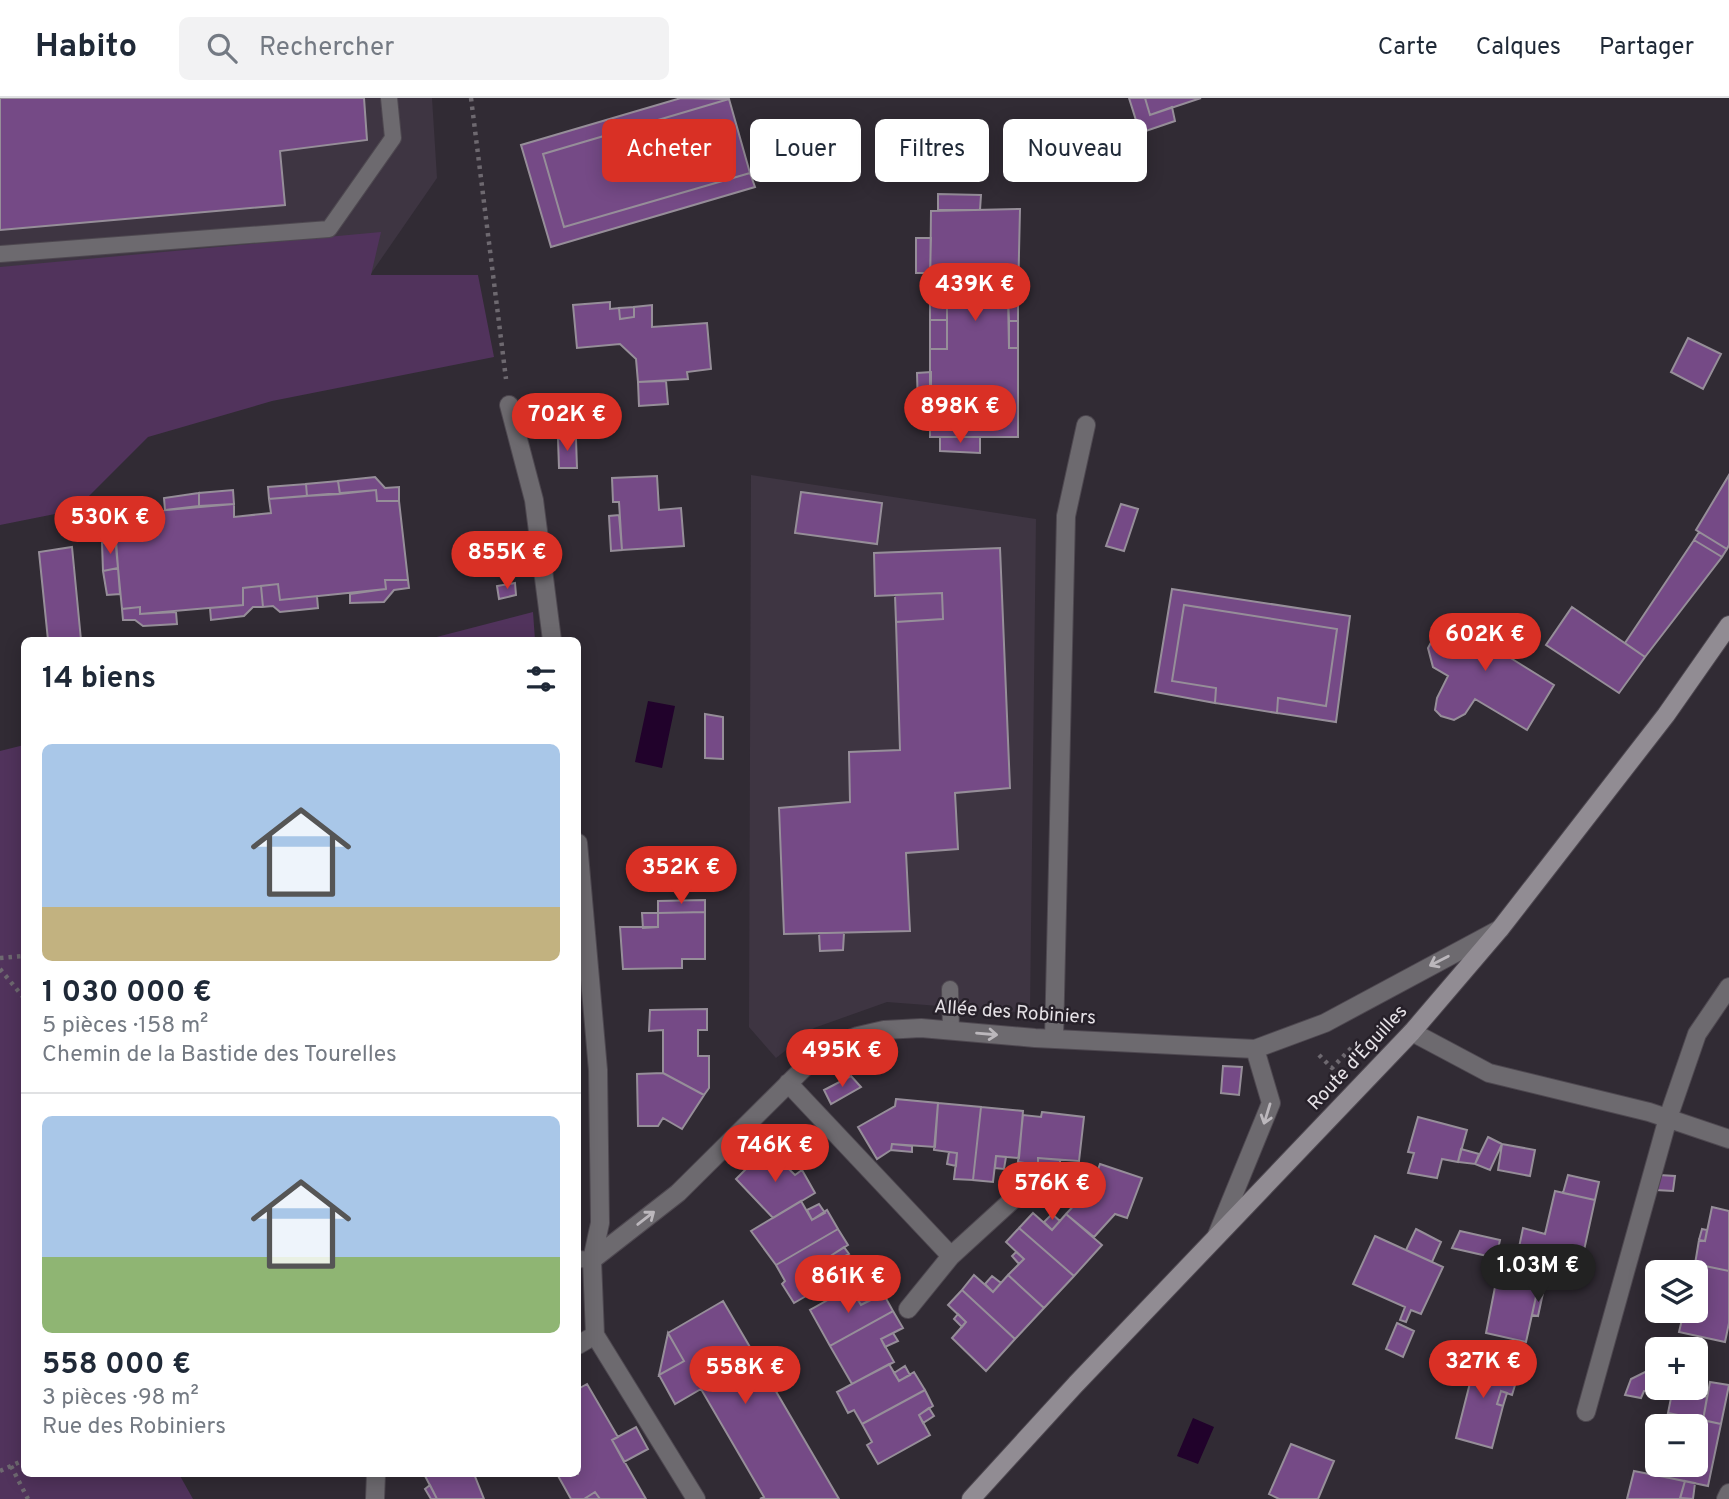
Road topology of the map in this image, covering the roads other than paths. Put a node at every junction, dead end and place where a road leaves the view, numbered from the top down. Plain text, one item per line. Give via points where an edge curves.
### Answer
1 (389, 98) edge
2 (0, 254) edge
3 (509, 405) road end
4 (1086, 425) dead end
5 (1729, 625) edge
6 (552, 637) edge
7 (581, 877) edge
8 (1500, 929) junction
9 (1729, 987) edge
10 (950, 989) dead end
11 (951, 1030) junction
12 (1412, 1032) junction
13 (1054, 1039) junction
14 (1255, 1049) junction
15 (788, 1083) junction
16 (1668, 1118) junction
17 (1729, 1139) edge
18 (1064, 1195) dead end
19 (1215, 1240) junction
20 (951, 1256) junction
21 (585, 1259) edge
22 (908, 1309) dead end
23 (596, 1335) junction
24 (581, 1343) edge
25 (1586, 1412) dead end
26 (376, 1477) edge
27 (1729, 1493) edge
28 (977, 1496) edge
29 (375, 1499) edge
30 (696, 1499) edge
31 (1726, 1499) edge

1 - 2 lane via 393,138 329,229
3 - 6 street via 534,500
4 - 13 street via 1066,516
5 - 8 street, Route d'Éguilles via 1666,715
7 - 21 street via 598,1070 600,1223
8 - 12 street, Route d'Éguilles
8 -> 14 street, Allée des Robiniers via 1325,1023
9 - 16 street via 1697,1034
10 - 11 lane
11 -> 13 street, Allée des Robiniers
11 - 15 street, Allée des Robiniers via 920,1027 858,1036 831,1046
12 - 16 street via 1489,1073
12 - 19 street, Route d'Éguilles
13 - 14 street, Allée des Robiniers
14 -> 19 street via 1271,1103
15 - 20 street
21 -> 15 street, Allée des Robiniers via 678,1193
16 - 17 street
16 - 25 street
18 - 20 street via 1031,1183
19 - 28 street, Route d'Éguilles via 1076,1384
20 - 22 street
21 - 23 street
23 - 24 street
23 - 30 street
26 - 29 street
27 - 31 street

